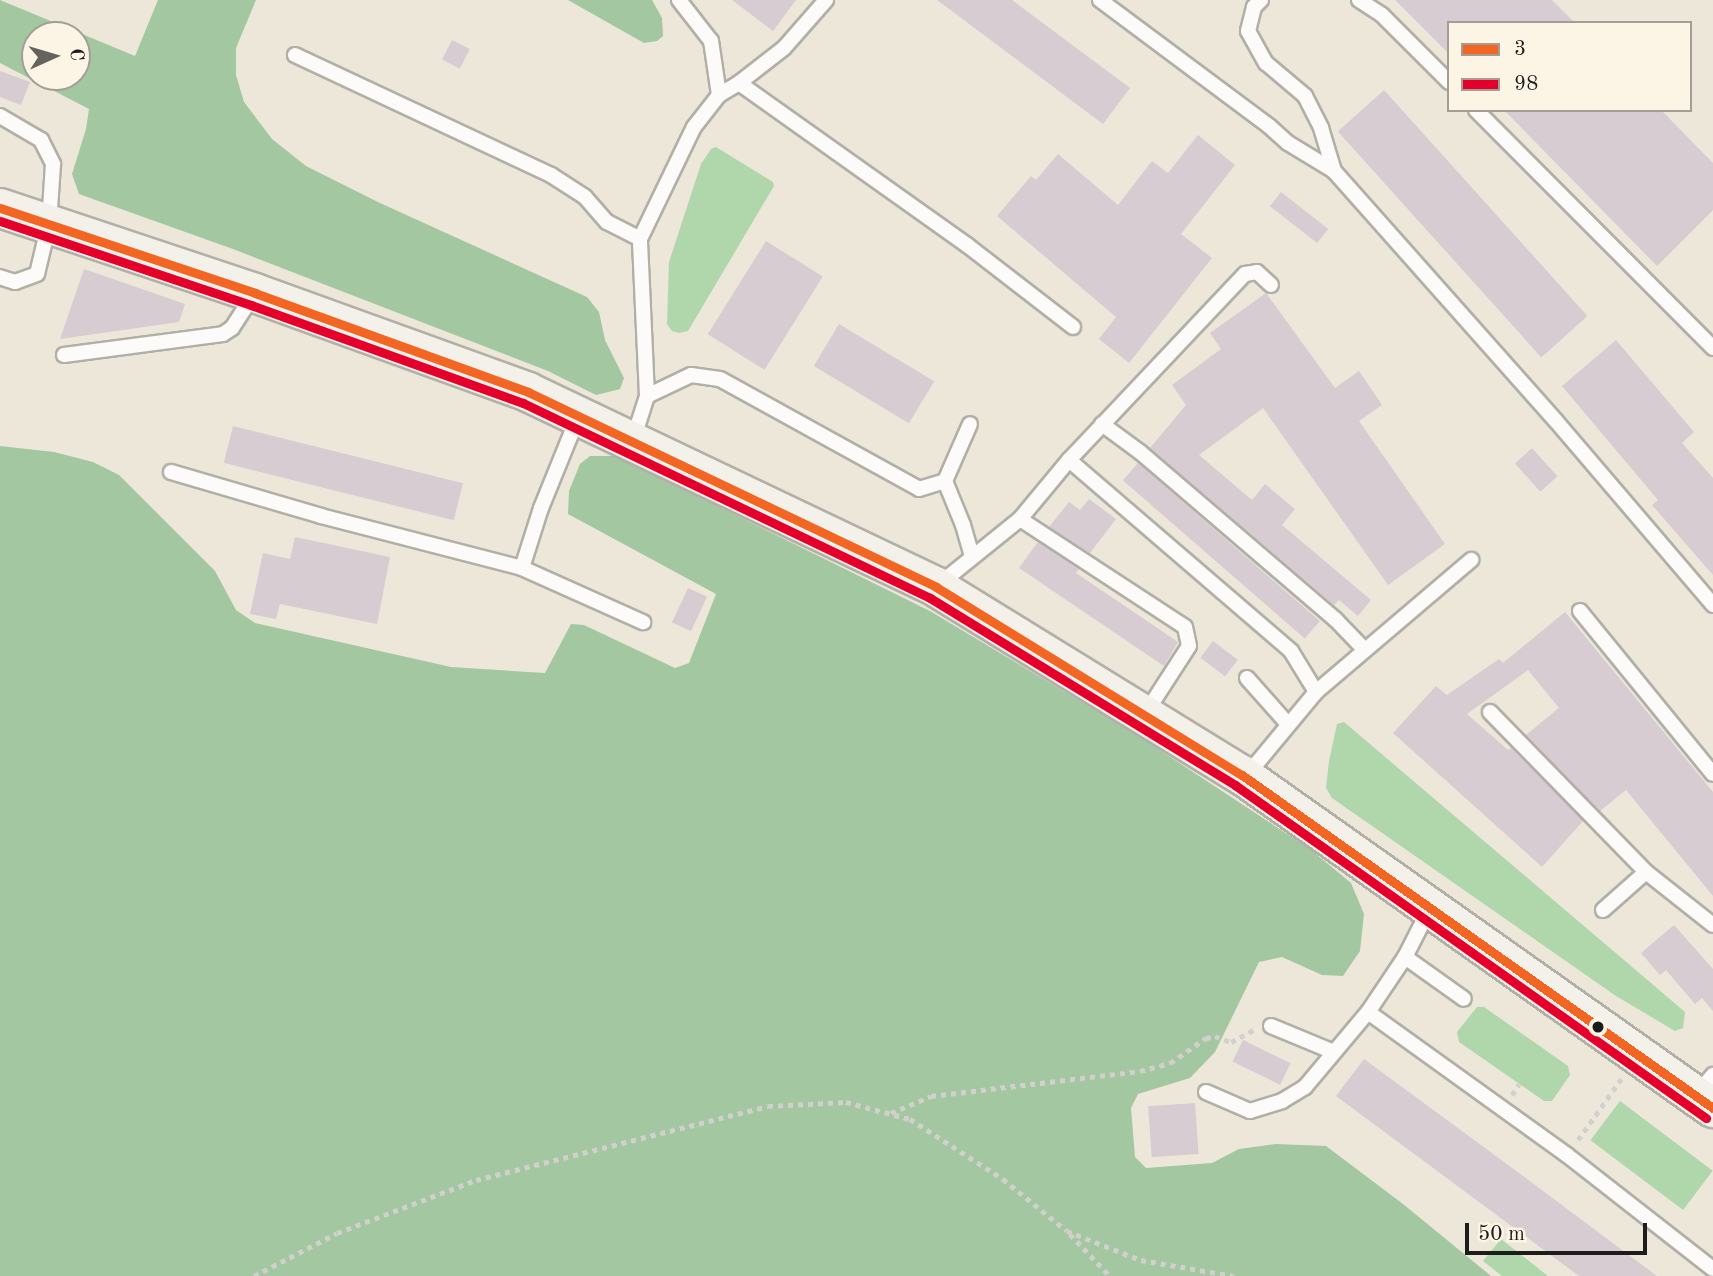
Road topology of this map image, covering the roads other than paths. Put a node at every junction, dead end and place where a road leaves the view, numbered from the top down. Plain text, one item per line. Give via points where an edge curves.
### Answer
1 (679, 0) edge
2 (825, 0) edge
3 (1100, 0) edge
4 (1261, 0) edge
5 (1359, 0) edge
6 (295, 55) dead end
7 (1447, 80) edge
8 (739, 83) junction
9 (719, 95) junction
10 (1478, 112) edge
11 (0, 116) edge
12 (1334, 171) junction
13 (0, 208) edge
14 (49, 224) junction
15 (640, 239) junction
16 (0, 277) edge
17 (1271, 285) dead end
18 (255, 293) junction
19 (1073, 327) dead end
20 (1713, 348) edge
21 (64, 355) dead end
22 (647, 396) junction
23 (578, 415) junction
24 (971, 424) dead end
25 (1102, 424) junction
26 (632, 441) junction
27 (1069, 460) junction
28 (171, 472) dead end
29 (945, 481) junction
30 (1020, 519) junction
31 (972, 556) junction
32 (1471, 560) dead end
33 (522, 568) junction
34 (936, 587) junction
35 (1713, 605) edge
36 (1580, 611) dead end
37 (643, 622) dead end
38 (1364, 649) junction
39 (1247, 678) dead end
40 (1316, 692) junction
41 (1490, 712) dead end
42 (1144, 715) junction
43 (1287, 723) junction
44 (1713, 774) edge
45 (1242, 775) junction
46 (1646, 872) junction
47 (1431, 906) junction
48 (1603, 910) dead end
49 (1713, 925) edge
50 (1405, 957) junction
51 (1464, 999) dead end
52 (1367, 1012) junction
53 (1271, 1026) road end
54 (1334, 1052) junction
55 (1206, 1092) dead end
56 (1707, 1092) edge
57 (1713, 1269) edge

1 - 9 lane via 711,41
2 - 8 lane via 784,48
3 - 12 lane via 1288,143
4 - 12 lane via 1254,7 1248,31 1266,62 1305,96
5 - 7 lane via 1382,15
6 - 15 lane via 551,175 585,197 607,222
8 - 9 lane
8 - 19 lane via 967,245
9 - 15 lane via 694,127
10 - 20 lane
11 - 14 lane via 41,140 53,164
12 - 35 lane
13 - 14 street
14 - 16 lane via 37,274 15,282
14 - 18 street
15 - 22 lane
17 - 25 lane via 1257,272 1245,274
18 - 21 lane via 223,334
18 - 23 street via 528,392
22 - 26 lane
22 - 29 lane via 691,375 720,379 919,489
23 - 26 street
23 - 33 lane
24 - 29 lane
25 - 27 lane
25 - 38 lane via 1336,620
26 - 34 street
27 - 30 lane
27 - 40 lane via 1291,652
28 - 33 lane
29 - 31 lane
30 - 31 lane
30 - 42 lane via 1185,628 1189,646
31 - 34 lane
32 - 38 lane
33 - 37 lane
34 - 42 street
36 - 44 lane
38 - 40 lane
39 - 43 lane
40 - 43 lane
41 - 46 lane
42 - 45 street
43 - 45 lane
45 - 47 street
46 - 48 lane
46 - 49 lane
47 - 50 lane
47 - 56 street via 1638,1054
50 - 51 lane
50 - 52 lane
52 - 54 lane
52 - 57 lane via 1567,1155
53 - 54 lane
54 - 55 lane via 1305,1087 1261,1108 1250,1111

